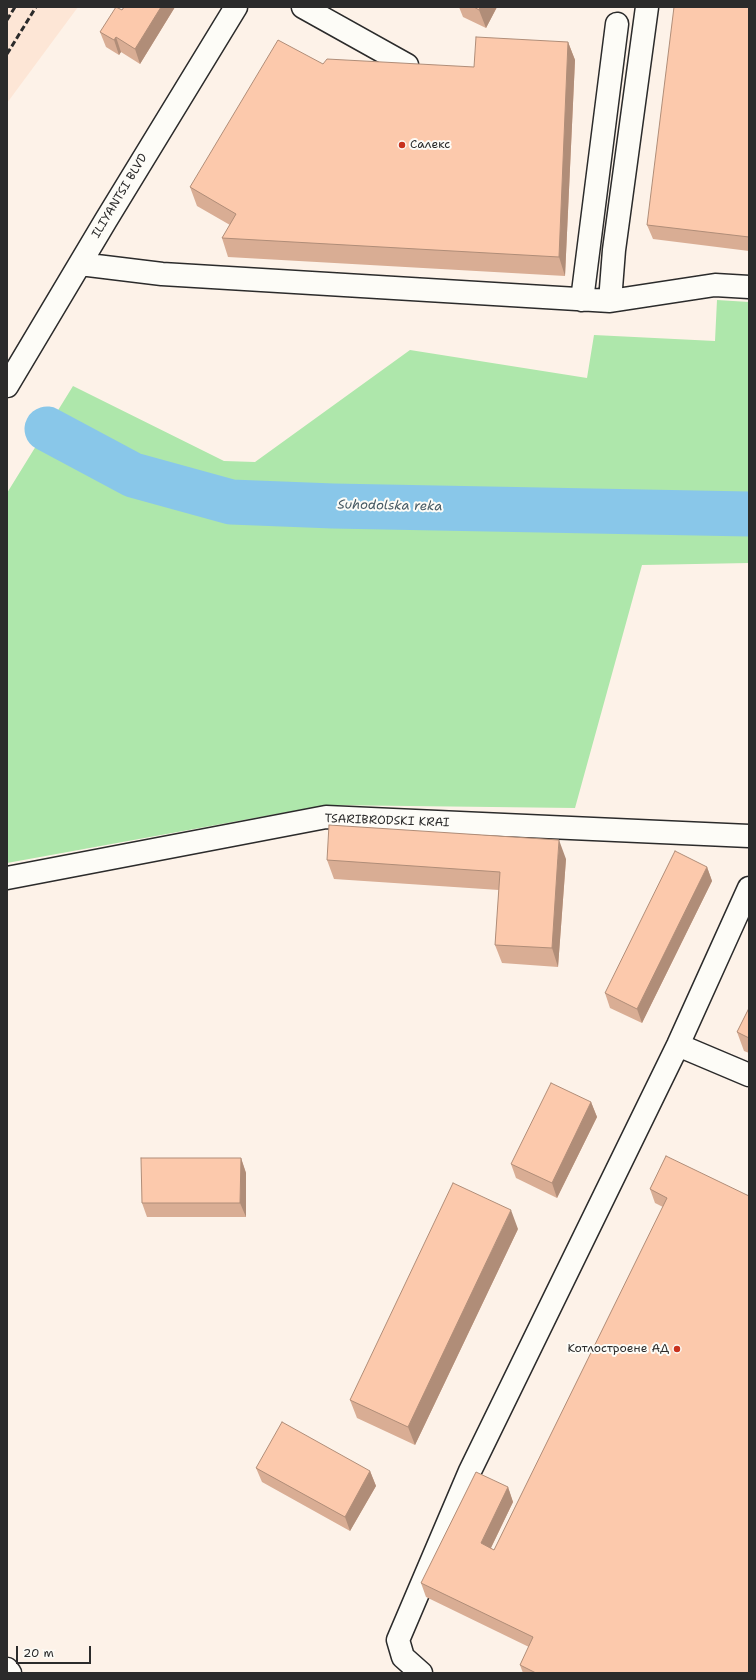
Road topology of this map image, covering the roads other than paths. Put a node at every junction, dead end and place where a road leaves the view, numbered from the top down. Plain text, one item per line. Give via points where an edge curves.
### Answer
1 (236, 7) edge
2 (303, 7) edge
3 (647, 7) edge
4 (617, 24) dead end
5 (408, 65) edge
6 (80, 264) junction
7 (749, 287) edge
8 (582, 300) junction
9 (610, 301) junction
10 (7, 386) edge
11 (749, 836) edge
12 (7, 878) edge
13 (749, 888) edge
14 (678, 1045) junction
15 (749, 1075) edge
16 (7, 1669) edge
17 (10, 1673) edge
18 (421, 1673) edge

1 - 6 street, ILIYANTSI BLVD
2 - 5 street
3 - 9 street via 614,250
4 - 8 street
6 - 8 street via 162,274
6 - 10 street, ILIYANTSI BLVD
7 - 9 street via 715,285
8 - 9 street
11 - 12 street, TSARIBRODSKI KRAI via 326,817
13 - 14 street
14 - 15 street
14 - 18 street via 470,1470 398,1640 403,1657
16 - 17 street

